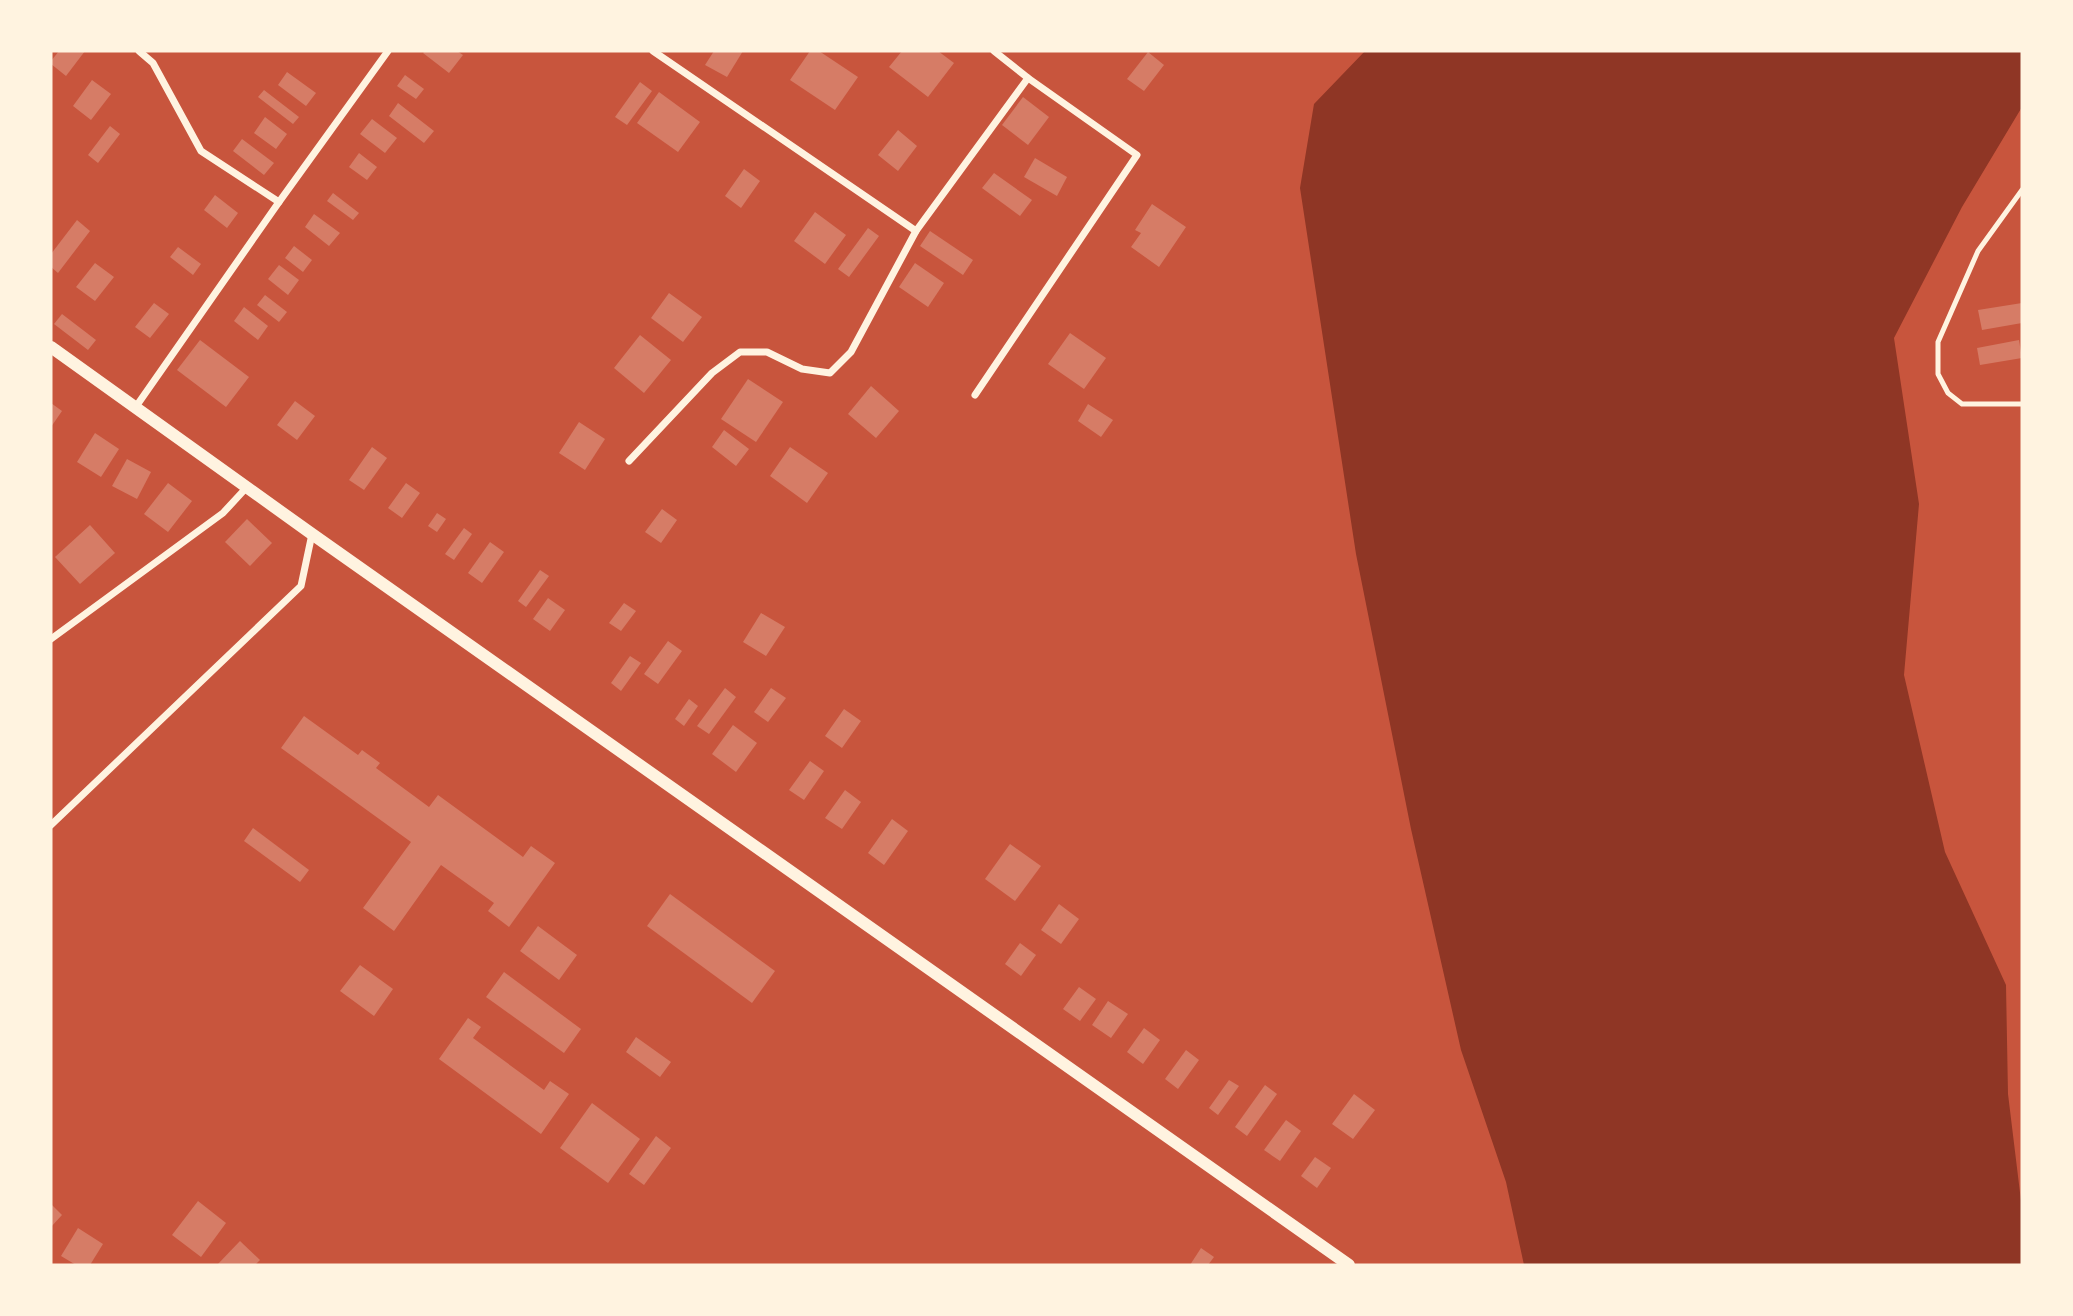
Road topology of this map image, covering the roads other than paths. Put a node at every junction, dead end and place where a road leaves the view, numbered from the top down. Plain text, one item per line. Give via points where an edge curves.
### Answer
1 (139, 51) edge
2 (388, 51) edge
3 (653, 51) edge
4 (994, 51) edge
5 (1028, 78) junction
6 (2022, 190) edge
7 (279, 202) junction
8 (915, 231) junction
9 (51, 347) edge
10 (975, 395) dead end
11 (2022, 404) edge
12 (135, 408) junction
13 (629, 461) dead end
14 (247, 487) junction
15 (312, 534) junction
16 (51, 639) edge
17 (51, 825) edge
18 (1349, 1265) edge

1 - 7 street via 153,62 201,151
2 - 7 street
3 - 8 street
4 - 5 street
5 - 8 street
5 - 10 street via 1137,155
6 - 11 lane via 1979,251 1938,342 1938,374 1948,393 1962,404
7 - 12 street
8 - 13 street via 851,352 830,373 802,369 767,352 740,352 712,373
9 - 12 street
12 - 14 street
14 - 15 street
14 - 16 street via 223,513
15 - 17 street via 301,586
15 - 18 street

